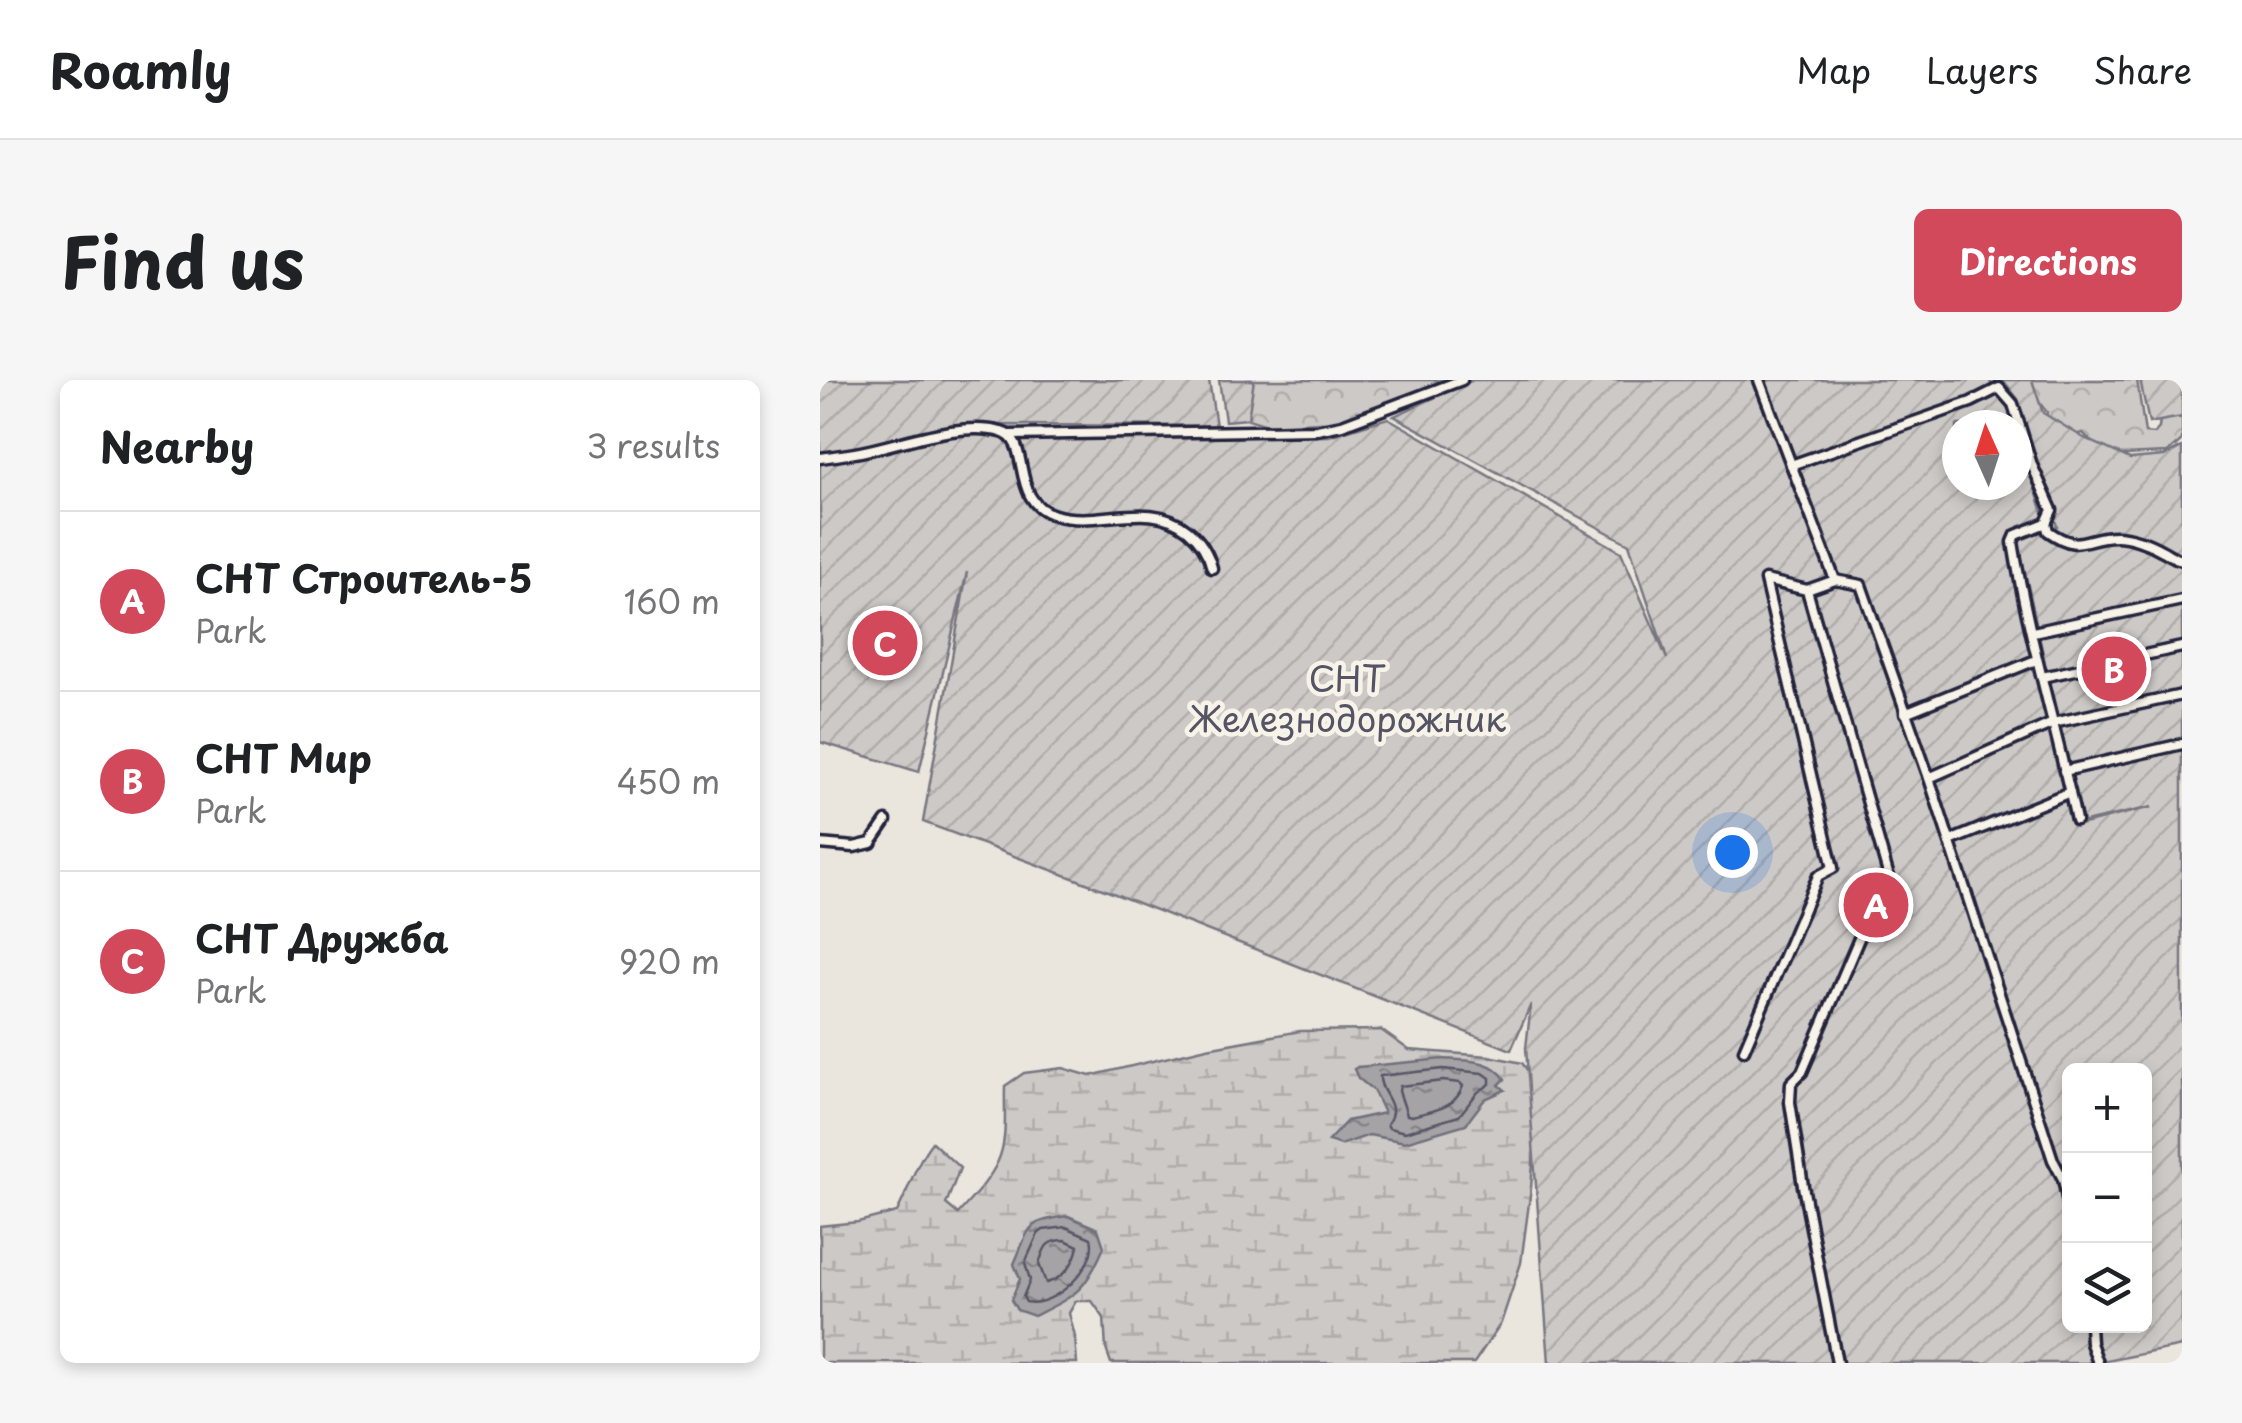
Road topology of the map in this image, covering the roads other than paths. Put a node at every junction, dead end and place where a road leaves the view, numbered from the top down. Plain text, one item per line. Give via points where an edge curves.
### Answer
1 (1462, 380) edge
2 (1759, 380) edge
3 (1996, 384) edge
4 (1009, 435) junction
5 (820, 458) edge
6 (1791, 465) junction
7 (2046, 523) junction
8 (2182, 560) edge
9 (1212, 568) dead end
10 (1834, 580) junction
11 (1808, 590) junction
12 (2182, 600) edge
13 (2032, 632) junction
14 (2182, 647) edge
15 (2036, 660) junction
16 (2042, 677) junction
17 (2182, 695) edge
18 (1905, 713) junction
19 (2053, 723) junction
20 (2182, 744) edge
21 (2064, 771) junction
22 (1928, 778) junction
23 (2070, 792) junction
24 (2076, 820) dead end
25 (886, 821) dead end
26 (1950, 842) junction
27 (820, 844) edge
28 (1744, 1050) dead end
29 (2062, 1176) edge
30 (2090, 1333) edge
31 (1837, 1363) edge
32 (2098, 1363) edge

1 - 4 street via 1317,430
2 - 6 street
3 - 6 street via 1971,402
3 - 7 street via 2013,404 2052,510
4 - 5 street via 961,430
4 - 9 street via 1031,501 1042,512 1174,519 1198,539
6 - 10 street
7 - 8 street via 2048,532 2075,545 2118,535
7 - 13 street via 2012,542
10 - 11 street
10 - 18 street via 1861,585
11 - 28 street via 1765,580 1833,868 1818,876
11 - 31 street via 1891,884 1878,894 1802,1072 1791,1082
12 - 13 street
13 - 15 street
14 - 16 street
15 - 16 street
15 - 18 street
16 - 19 street
17 - 19 street
18 - 22 street
19 - 21 street
19 - 22 street
20 - 21 street
21 - 23 street
22 - 26 street
23 - 24 street
23 - 26 street
25 - 27 street via 871,843
26 - 29 street
30 - 32 street

